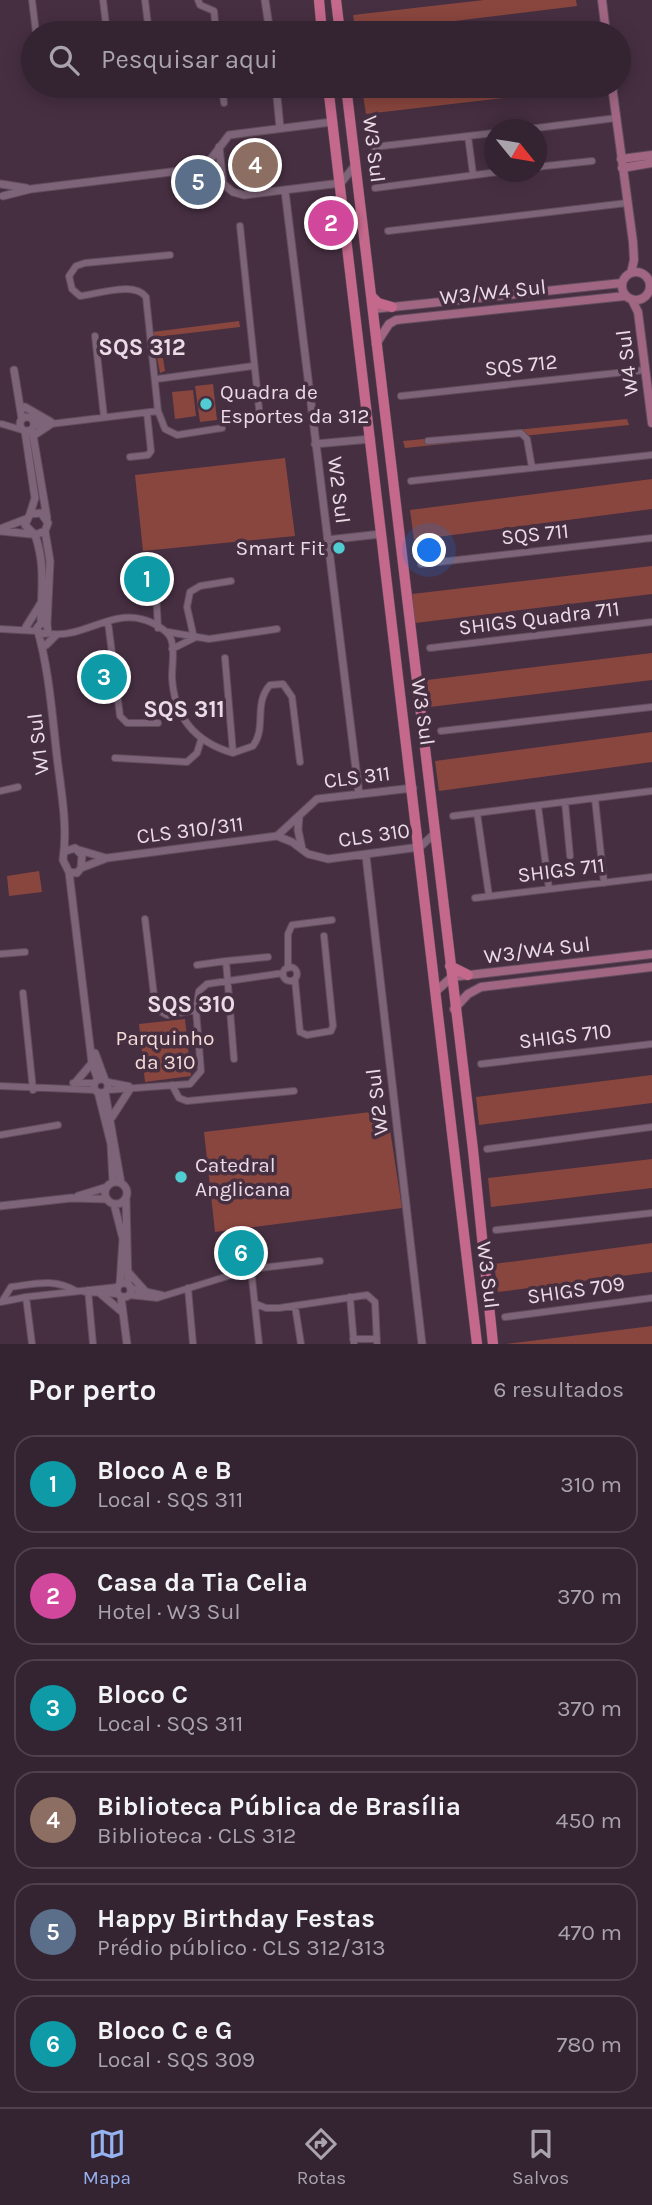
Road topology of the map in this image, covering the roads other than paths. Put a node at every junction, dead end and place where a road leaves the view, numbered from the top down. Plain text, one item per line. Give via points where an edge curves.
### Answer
1 (32, 0) edge
2 (103, 0) edge
3 (145, 0) edge
4 (198, 0) edge
5 (265, 0) edge
6 (336, 0) edge
7 (602, 0) edge
8 (319, 1) edge
9 (35, 21) edge
10 (106, 21) edge
11 (148, 21) edge
12 (215, 21) edge
13 (268, 21) edge
14 (321, 21) edge
15 (339, 21) edge
16 (605, 21) edge
17 (223, 98) edge
18 (277, 98) edge
19 (329, 98) edge
20 (348, 98) edge
21 (614, 98) edge
22 (224, 103) dead end
23 (616, 118) junction
24 (332, 122) junction
25 (547, 127) edge
26 (280, 128) junction
27 (484, 134) edge
28 (468, 136) junction
29 (219, 147) junction
30 (374, 147) dead end
31 (652, 155) edge
32 (592, 161) dead end
33 (621, 163) junction
34 (652, 163) edge
35 (356, 164) junction
36 (547, 166) edge
37 (204, 169) junction
38 (484, 173) edge
39 (473, 174) junction
40 (0, 183) edge
41 (223, 184) junction
42 (339, 184) junction
43 (375, 188) dead end
44 (30, 189) junction
45 (285, 191) junction
46 (1, 198) edge
47 (627, 203) junction
48 (240, 226) dead end
49 (388, 231) dead end
50 (170, 255) dead end
51 (631, 273) junction
52 (650, 280) edge
53 (622, 283) junction
54 (567, 289) junction
55 (650, 293) edge
56 (514, 294) junction
57 (371, 296) junction
58 (629, 298) junction
59 (461, 299) junction
60 (569, 302) junction
61 (392, 307) junction
62 (515, 308) junction
63 (373, 309) junction
64 (463, 313) junction
65 (357, 330) junction
66 (95, 336) dead end
67 (376, 344) junction
68 (253, 366) junction
69 (14, 370) dead end
70 (645, 370) junction
71 (157, 379) junction
72 (401, 396) dead end
73 (18, 397) junction
74 (25, 407) junction
75 (158, 411) junction
76 (147, 413) junction
77 (104, 418) junction
78 (260, 418) dead end
79 (53, 423) junction
80 (652, 423) edge
81 (1, 424) edge
82 (28, 426) junction
83 (222, 428) dead end
84 (370, 439) junction
85 (428, 441) dead end
86 (315, 444) junction
87 (652, 455) edge
88 (130, 457) dead end
89 (532, 468) junction
90 (411, 481) dead end
91 (394, 484) junction
92 (376, 486) junction
93 (28, 517) junction
94 (47, 519) junction
95 (0, 530) edge
96 (45, 531) junction
97 (34, 534) junction
98 (381, 534) junction
99 (652, 538) edge
100 (327, 540) junction
101 (421, 564) dead end
102 (231, 581) dead end
103 (156, 592) dead end
104 (41, 602) junction
105 (108, 622) junction
106 (652, 622) edge
107 (26, 627) junction
108 (158, 628) junction
109 (0, 629) edge
110 (276, 629) dead end
111 (16, 630) junction
112 (46, 630) junction
113 (166, 632) junction
114 (194, 638) junction
115 (411, 643) junction
116 (395, 645) junction
117 (430, 648) dead end
118 (172, 649) junction
119 (44, 654) junction
120 (225, 658) dead end
121 (413, 659) junction
122 (396, 660) junction
123 (652, 707) edge
124 (158, 723) dead end
125 (441, 731) dead end
126 (201, 740) junction
127 (233, 753) junction
128 (115, 758) dead end
129 (300, 762) dead end
130 (18, 787) dead end
131 (413, 788) junction
132 (0, 791) edge
133 (652, 792) edge
134 (359, 794) junction
135 (595, 799) junction
136 (565, 802) junction
137 (538, 806) junction
138 (300, 812) junction
139 (477, 813) junction
140 (453, 816) dead end
141 (65, 829) junction
142 (434, 834) junction
143 (277, 836) junction
144 (420, 846) junction
145 (77, 849) junction
146 (303, 850) junction
147 (66, 851) junction
148 (366, 856) junction
149 (570, 856) dead end
150 (107, 858) junction
151 (81, 870) junction
152 (69, 872) junction
153 (652, 877) edge
154 (604, 883) junction
155 (549, 889) junction
156 (489, 896) junction
157 (73, 898) junction
158 (475, 898) dead end
159 (145, 919) dead end
160 (332, 920) dead end
161 (324, 936) dead end
162 (25, 951) dead end
163 (0, 954) edge
164 (648, 954) edge
165 (268, 957) dead end
166 (226, 961) junction
167 (595, 961) junction
168 (197, 965) dead end
169 (541, 967) junction
170 (649, 968) edge
171 (451, 972) junction
172 (595, 974) junction
173 (289, 975) junction
174 (468, 975) joint
175 (542, 980) junction
176 (228, 982) junction
177 (23, 993) dead end
178 (434, 994) junction
179 (454, 1009) junction
180 (196, 1010) junction
181 (652, 1044) edge
182 (92, 1046) junction
183 (234, 1059) dead end
184 (92, 1063) junction
185 (481, 1064) dead end
186 (75, 1083) junction
187 (172, 1085) junction
188 (0, 1086) edge
189 (101, 1086) junction
190 (64, 1087) junction
191 (132, 1088) junction
192 (33, 1090) junction
193 (294, 1091) dead end
194 (112, 1117) junction
195 (58, 1125) dead end
196 (652, 1127) edge
197 (0, 1135) edge
198 (487, 1149) dead end
199 (114, 1184) junction
200 (71, 1198) junction
201 (125, 1200) junction
202 (110, 1202) junction
203 (0, 1206) edge
204 (652, 1213) edge
205 (496, 1230) dead end
206 (320, 1261) dead end
207 (251, 1269) junction
208 (128, 1273) junction
209 (188, 1287) junction
210 (124, 1291) junction
211 (145, 1291) junction
212 (84, 1292) junction
213 (100, 1294) junction
214 (164, 1296) junction
215 (26, 1297) junction
216 (351, 1297) junction
217 (652, 1298) edge
218 (1, 1301) edge
219 (256, 1304) junction
220 (295, 1306) junction
221 (121, 1311) junction
222 (505, 1317) dead end
223 (124, 1324) junction
224 (377, 1341) edge
225 (353, 1342) edge
226 (32, 1344) edge
227 (93, 1344) edge
228 (127, 1344) edge
229 (193, 1344) edge
230 (259, 1344) edge
231 (301, 1344) edge
232 (422, 1344) edge
233 (477, 1344) edge
234 (493, 1344) edge

1 - 9 street
2 - 10 street
3 - 11 street
4 - 12 street via 214,11
5 - 13 street
6 - 15 main road
7 - 16 main road
8 - 14 main road
17 - 22 street
18 - 26 street
19 - 24 main road, W3 Sul
20 - 35 main road, W3 Sul
21 - 23 main road
23 - 25 street
23 - 33 main road
24 - 26 street
24 - 42 main road, W3 Sul
26 - 29 street via 229,135
27 - 28 street
28 - 30 street
28 - 39 street
29 - 37 street
29 - 41 street
31 - 33 main road
32 - 36 street
33 - 34 main road
33 - 47 main road
35 - 42 street
35 - 57 main road, W3 Sul
37 - 41 street
37 - 44 street
38 - 39 street
39 - 43 street
40 - 44 street
40 - 46 street
41 - 45 street via 244,195
42 - 45 street
42 - 65 main road, W3 Sul
44 - 46 street
45 - 86 street, W2 Sul
47 - 49 street
47 - 51 main road via 634,260
48 - 68 street
50 - 71 street via 85,263 69,276 72,289 80,296 130,289 142,292
51 - 52 main road
51 - 53 main road
52 - 55 main road
53 - 54 main road, W3/W4 Sul
53 - 58 main road
54 - 56 main road, W3/W4 Sul
54 - 60 main road
55 - 58 main road via 641,299
56 - 59 main road, W3/W4 Sul
56 - 62 main road
57 - 61 main road
57 - 63 main road, W3 Sul
58 - 60 main road, W3/W4 Sul
58 - 70 main road, W4 Sul via 638,312
59 - 61 main road, W3/W4 Sul
59 - 64 main road
60 - 62 main road, W3/W4 Sul
61 - 63 main road, W3/W4 Sul
62 - 64 main road, W3/W4 Sul
63 - 65 main road
63 - 67 main road, W3 Sul
64 - 67 main road, W3/W4 Sul via 396,320
65 - 84 main road, W3 Sul
66 - 77 street
67 - 91 main road, W3 Sul
68 - 71 street
68 - 78 street
69 - 73 street
70 - 72 street, SQS 712
70 - 80 main road, W4 Sul
71 - 75 street
73 - 74 street
73 - 82 street
74 - 79 street
74 - 82 street
75 - 76 street
75 - 83 street via 165,429 177,435
76 - 77 street
76 - 88 street via 151,451
77 - 79 street
79 - 82 street
79 - 82 street
81 - 82 street
82 - 93 street via 35,498
82 - 94 street
84 - 86 street
84 - 92 main road, W3 Sul
85 - 89 street via 521,433 527,439
86 - 100 street, W2 Sul
87 - 89 street
89 - 90 street
91 - 92 main road
91 - 115 main road, W3 Sul
92 - 98 main road, W3 Sul
93 - 94 street via 41,513
93 - 95 street
93 - 97 street via 25,525
94 - 96 street
95 - 97 street
96 - 97 street
96 - 112 street, W1 Sul via 50,561
97 - 104 street, W1 Sul via 43,561
98 - 100 street
98 - 116 main road, W3 Sul
99 - 101 street, SQS 711
100 - 134 street, W2 Sul
102 - 114 street via 190,592 187,607
103 - 108 street
104 - 107 street
104 - 112 street, W1 Sul
105 - 108 street via 139,618
105 - 112 street
105 - 124 street via 120,716 127,723
106 - 117 street, SHIGS Quadra 711
107 - 111 street
107 - 112 street
108 - 113 street
109 - 111 street
110 - 114 street
111 - 112 street
112 - 119 street, W1 Sul
112 - 119 street, W1 Sul
113 - 114 street
113 - 118 street
114 - 118 street
115 - 116 main road via 403,648
115 - 121 main road, W3 Sul
116 - 122 main road, W3 Sul
118 - 126 street via 174,697 190,731
119 - 141 street, W1 Sul
120 - 127 street
121 - 122 main road via 405,655
121 - 142 main road, W3 Sul
122 - 131 main road, W3 Sul
123 - 125 street
126 - 127 street
126 - 128 street via 197,753 187,762
127 - 129 street via 246,751 259,737 261,699 270,685 277,683 289,688 292,697
130 - 132 street
131 - 134 street, CLS 311
131 - 144 main road, W3 Sul
133 - 135 street
134 - 138 street, CLS 311 via 317,799
135 - 136 street
135 - 154 street
136 - 137 street
136 - 149 street
137 - 139 street
137 - 155 street
138 - 143 street, CLS 311
138 - 146 street
139 - 140 street
139 - 156 street
141 - 145 street, W1 Sul
141 - 147 street, W1 Sul
142 - 144 street, CLS 310
142 - 171 main road, W3 Sul
143 - 146 street, CLS 310
143 - 150 street, CLS 310/311
144 - 148 street, CLS 310
144 - 178 main road, W3 Sul
145 - 147 street
145 - 150 street, CLS 310/311
145 - 151 street, W1 Sul
146 - 148 street, CLS 310 via 328,859
147 - 152 street, W1 Sul via 63,860
148 - 232 street, W2 Sul
150 - 151 street, CLS 310/311
151 - 152 street, CLS 310/311
151 - 157 street
152 - 157 street
153 - 154 street, SHIGS 711
154 - 155 street, SHIGS 711
155 - 156 street, SHIGS 711
156 - 158 street, SHIGS 711
157 - 182 street
159 - 180 street via 158,1010 167,1016
160 - 173 street via 292,925
161 - 173 street via 332,1030 300,1032
162 - 163 street
164 - 167 main road, W3/W4 Sul
164 - 170 main road
165 - 166 street
166 - 168 street
166 - 176 street
167 - 169 main road, W3/W4 Sul
167 - 172 main road
169 - 174 main road, W3/W4 Sul
169 - 175 main road
170 - 172 main road, W3/W4 Sul
171 - 174 main road
171 - 178 main road
171 - 179 main road, W3 Sul
172 - 175 main road, W3/W4 Sul
173 - 176 street
175 - 179 main road, W3/W4 Sul via 475,989
176 - 180 street via 202,987
176 - 183 street
177 - 192 street
178 - 233 main road, W3 Sul
179 - 234 main road, W3 Sul
180 - 187 street via 201,1071 190,1084
181 - 185 street, SHIGS 710
182 - 184 street
182 - 189 street
184 - 186 street
184 - 189 street
186 - 189 street
186 - 190 street
187 - 191 street
187 - 193 street via 179,1098 187,1101
188 - 192 street
189 - 190 street
189 - 191 street
189 - 194 street
189 - 199 street
190 - 192 street
191 - 194 street
194 - 199 street
195 - 197 street
196 - 198 street
199 - 200 street
199 - 201 street via 128,1192
199 - 202 street
200 - 202 street
200 - 203 street
201 - 202 street
201 - 208 street
202 - 210 street via 123,1239
204 - 205 street
206 - 207 street
207 - 209 street
207 - 219 street
208 - 210 street
208 - 211 street
209 - 214 street
209 - 229 street
210 - 211 street
210 - 212 street
210 - 213 street
210 - 214 street
210 - 221 street
210 - 223 street
211 - 214 street
212 - 213 street
212 - 215 street
212 - 218 street via 47,1282 11,1287
212 - 227 street
213 - 221 street
215 - 218 street
215 - 226 street
216 - 220 street
216 - 224 street via 367,1295 374,1300
216 - 225 street
217 - 222 street, SHIGS 709
219 - 220 street
219 - 230 street
220 - 231 street
221 - 223 street
223 - 228 street
224 - 225 street

